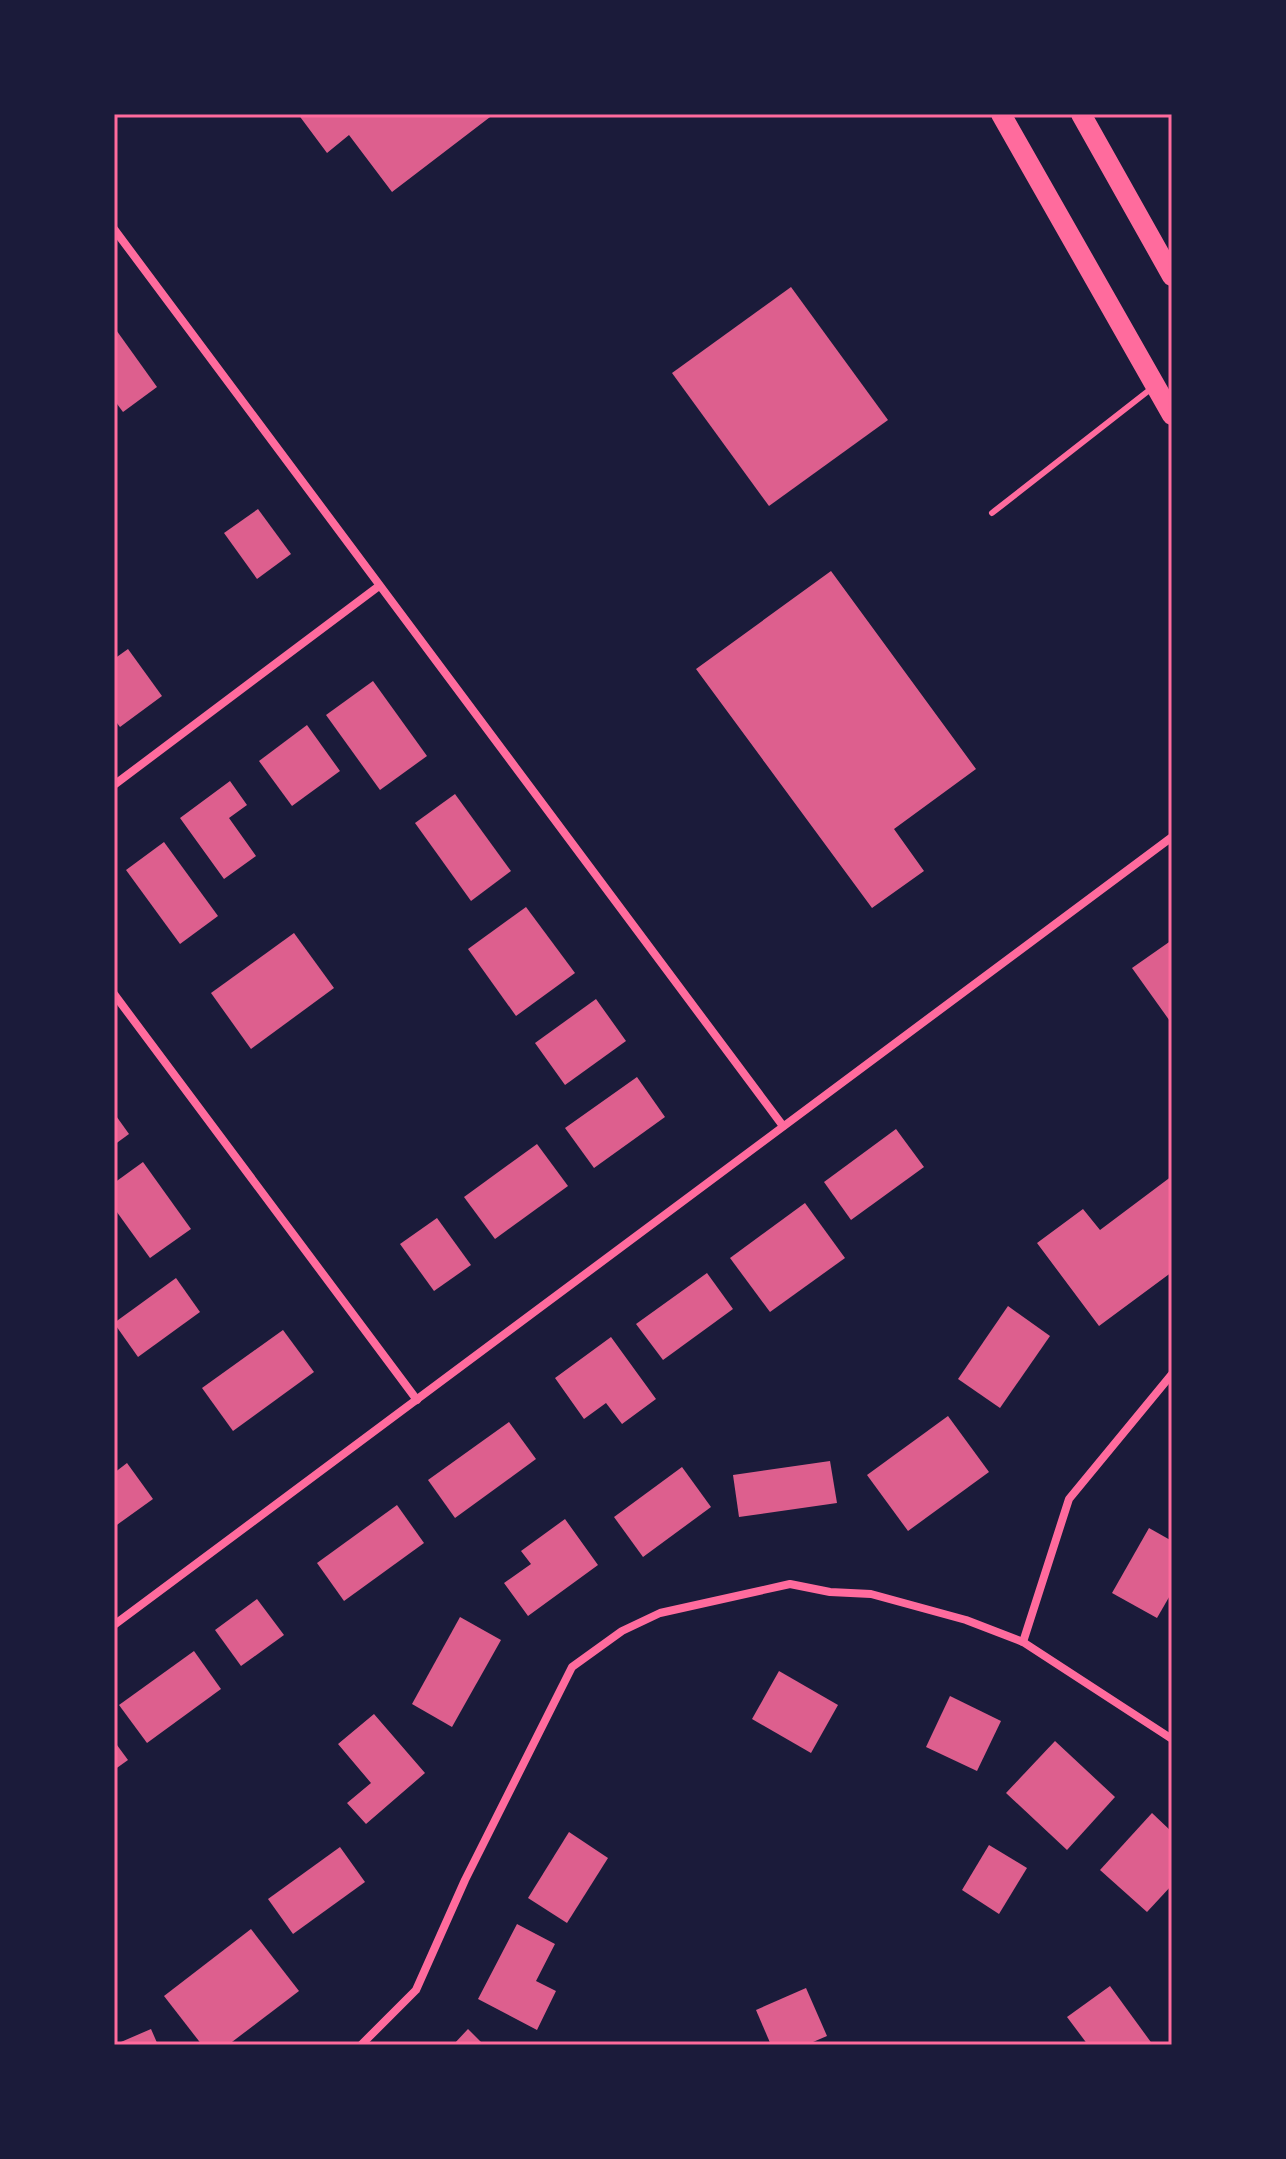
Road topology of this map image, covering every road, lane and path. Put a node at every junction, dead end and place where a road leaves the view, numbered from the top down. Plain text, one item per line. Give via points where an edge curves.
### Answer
1 (1001, 114) edge
2 (1081, 114) edge
3 (115, 231) edge
4 (1172, 276) edge
5 (1155, 386) junction
6 (1172, 415) edge
7 (992, 513) dead end
8 (379, 586) junction
9 (114, 785) edge
10 (1172, 837) edge
11 (114, 994) edge
12 (783, 1126) junction
13 (1172, 1374) edge
14 (417, 1400) junction
15 (114, 1625) edge
16 (1023, 1642) junction
17 (1172, 1739) edge
18 (361, 2045) edge

1 - 5 main road
2 - 4 main road
3 - 8 street
5 - 6 main road
5 - 7 lane
8 - 9 street
8 - 12 street
10 - 12 street
11 - 14 street
12 - 14 street
13 - 16 street via 1069,1499
14 - 15 street
16 - 17 street
16 - 18 street via 871,1594 790,1584 660,1613 622,1631 572,1667 416,1990

